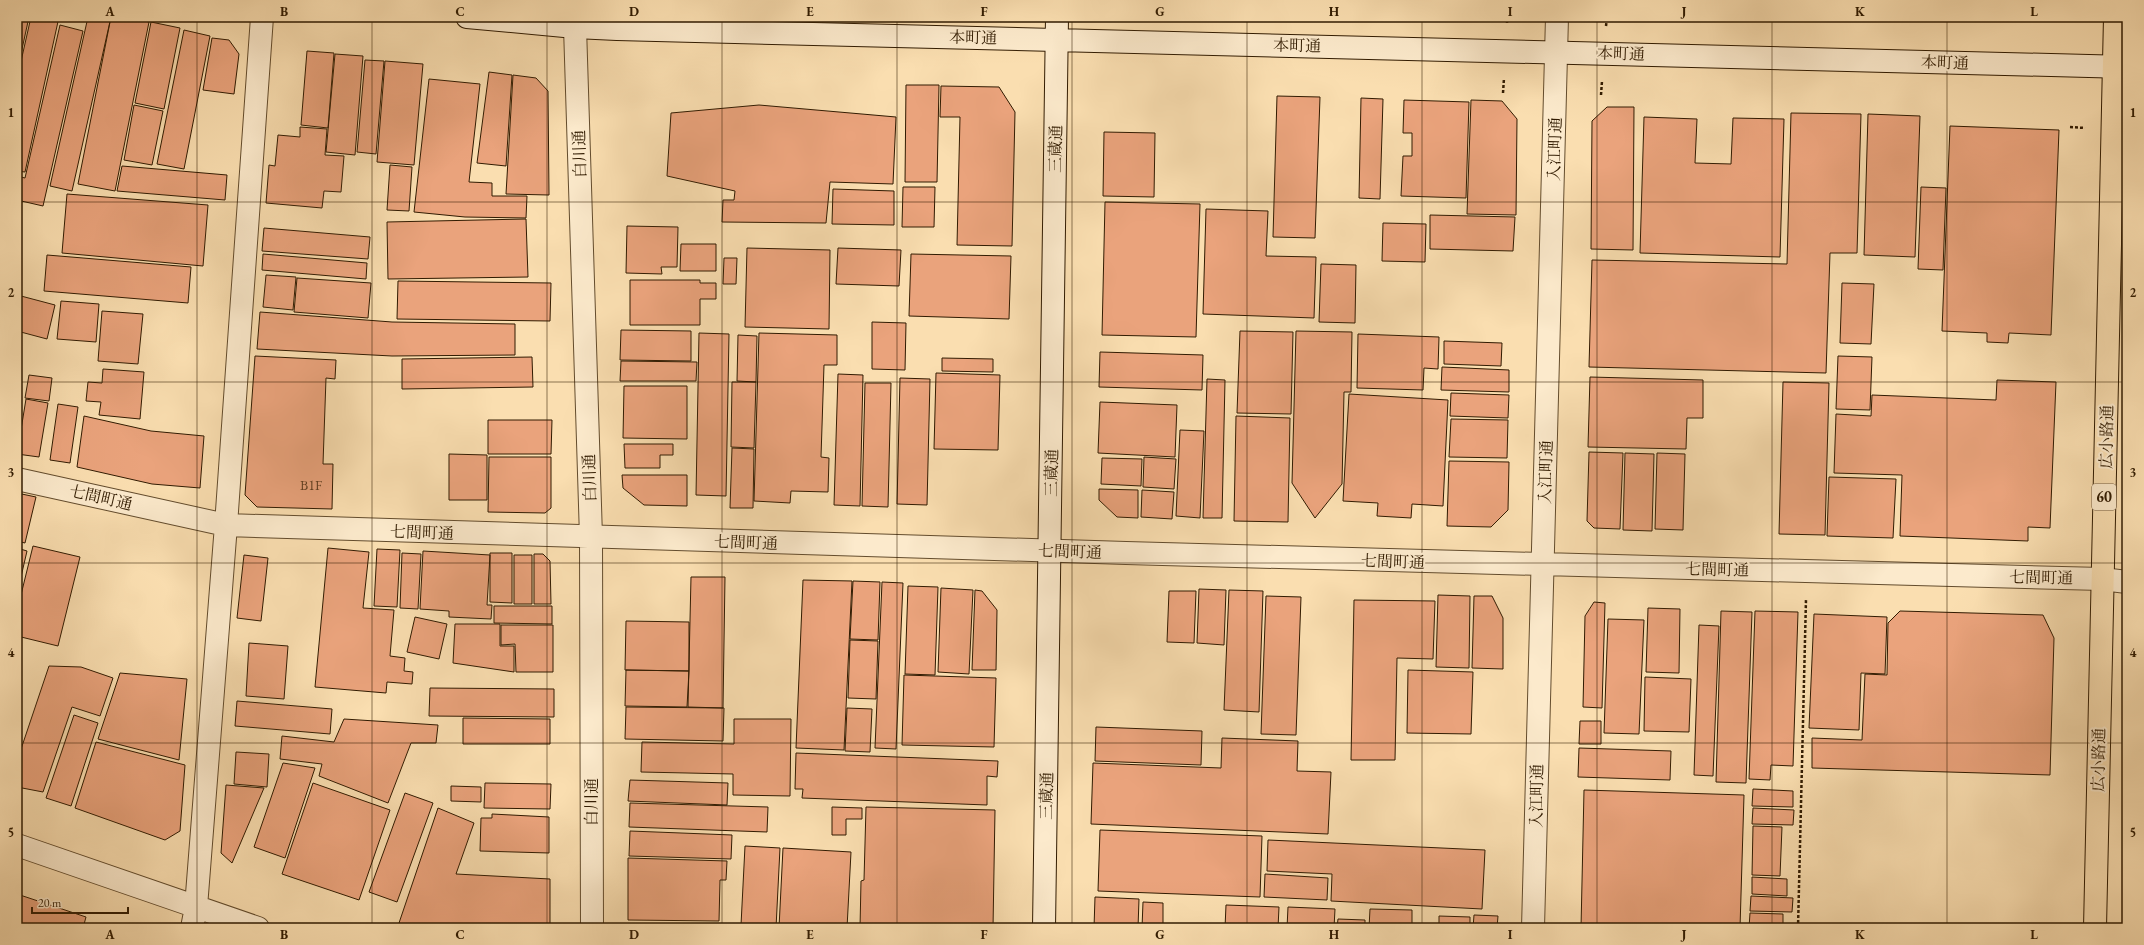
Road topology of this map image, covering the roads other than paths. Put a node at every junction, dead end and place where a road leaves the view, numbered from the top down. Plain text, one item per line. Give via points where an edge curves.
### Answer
1 (262, 17) edge
2 (467, 17) edge
3 (1057, 17) edge
4 (1557, 17) edge
5 (2115, 17) edge
6 (530, 20) edge
7 (575, 28) junction
8 (1056, 40) junction
9 (1556, 51) junction
10 (2120, 67) edge
11 (17, 479) edge
12 (226, 525) junction
13 (591, 537) junction
14 (1050, 551) junction
15 (1542, 565) junction
16 (2102, 579) junction
17 (2127, 582) edge
18 (17, 845) edge
19 (194, 918) edge
20 (258, 928) edge
21 (592, 928) edge
22 (1044, 928) edge
23 (1533, 928) edge
24 (2094, 928) edge

1 - 12 street
2 - 6 street, 本町通
3 - 8 street, 三蔵通
4 - 9 street, 入江町通
5 - 10 main road, 広小路通 / 60
6 - 7 street, 本町通
7 - 8 street, 本町通
7 - 13 street, 白川通
8 - 9 street, 本町通
8 - 14 street, 三蔵通
9 - 10 street, 本町通
9 - 15 street, 入江町通
10 - 16 main road, 広小路通 / 60
11 - 12 street, 七間町通
12 - 13 street, 七間町通
12 - 19 street
13 - 14 street, 七間町通
13 - 21 street, 白川通
14 - 15 street, 七間町通
14 - 22 street, 三蔵通
15 - 16 street, 七間町通
15 - 23 street, 入江町通
16 - 17 street, 七間町通
16 - 24 main road, 広小路通 / 60
18 - 19 street
19 - 20 street

